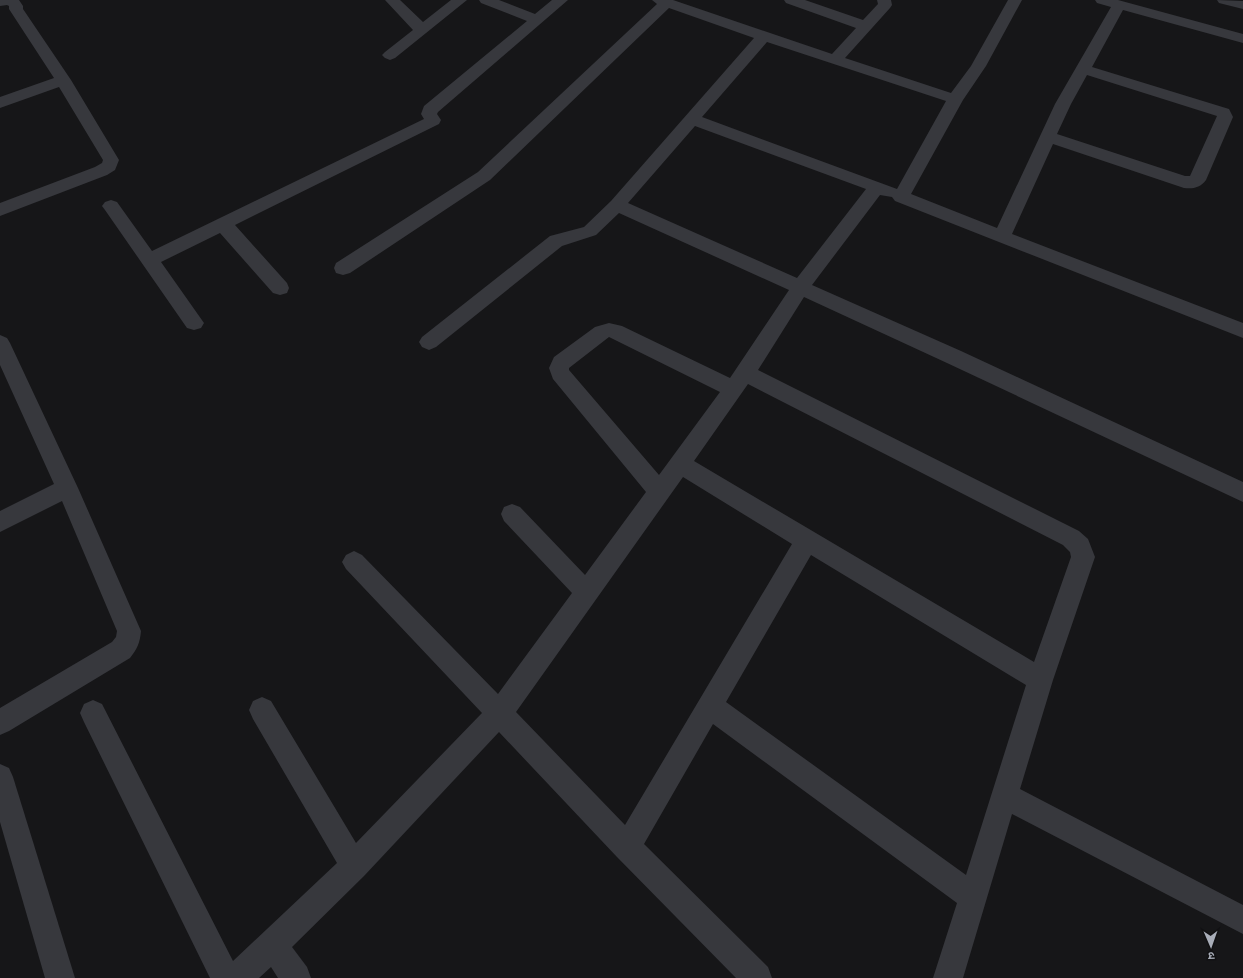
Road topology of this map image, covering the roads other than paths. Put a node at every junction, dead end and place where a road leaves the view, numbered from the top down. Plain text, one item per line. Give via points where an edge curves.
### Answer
1 (392, 0) edge
2 (460, 0) edge
3 (486, 0) edge
4 (561, 0) edge
5 (791, 0) edge
6 (884, 0) edge
7 (1015, 0) edge
8 (1102, 0) edge
9 (1224, 0) edge
10 (662, 1) edge
11 (0, 2) edge
12 (1119, 5) junction
13 (1243, 5) edge
14 (16, 10) junction
15 (0, 15) edge
16 (537, 20) junction
17 (866, 26) junction
18 (422, 30) junction
19 (764, 36) junction
20 (1243, 39) edge
21 (390, 54) dead end
22 (835, 60) junction
23 (1083, 69) junction
24 (63, 80) junction
25 (955, 99) junction
26 (0, 103) edge
27 (692, 119) junction
28 (1048, 137) junction
29 (877, 187) junction
30 (901, 197) junction
31 (617, 205) junction
32 (111, 206) dead end
33 (0, 210) edge
34 (222, 223) junction
35 (1002, 236) junction
36 (149, 260) junction
37 (343, 268) dead end
38 (280, 288) dead end
39 (800, 288) junction
40 (194, 323) dead end
41 (1243, 331) edge
42 (429, 342) dead end
43 (1, 348) edge
44 (740, 381) junction
45 (680, 464) junction
46 (67, 488) junction
47 (659, 492) junction
48 (1243, 492) edge
49 (512, 514) dead end
50 (0, 522) edge
51 (807, 540) junction
52 (354, 562) dead end
53 (587, 593) junction
54 (1040, 680) junction
55 (710, 706) junction
56 (262, 710) dead end
57 (93, 713) dead end
58 (499, 714) junction
59 (0, 722) edge
60 (0, 776) edge
61 (1004, 796) junction
62 (627, 847) junction
63 (354, 866) junction
64 (973, 897) junction
65 (1243, 920) edge
66 (273, 945) junction
67 (60, 978) edge
68 (226, 978) edge
69 (237, 978) edge
70 (296, 978) edge
71 (757, 978) edge
72 (948, 978) edge

1 - 18 street
2 - 18 street
3 - 16 street
4 - 16 street
5 - 17 street
6 - 17 street via 886,5
7 - 25 street via 978,66
8 - 12 street
9 - 13 street
10 - 19 street
10 - 37 street via 484,176
11 - 14 street via 13,2
12 - 20 street
12 - 23 street
14 - 15 street
14 - 24 street
16 - 34 street via 430,110 433,120
17 - 22 street
18 - 21 street
19 - 22 street
19 - 27 street
22 - 25 street
23 - 28 street
23 - 28 street via 1222,113 1225,117 1197,180 1192,183 1184,182
24 - 26 street
24 - 33 street via 111,160 109,166
25 - 30 street
27 - 29 street
27 - 31 street
28 - 35 street
29 - 30 street
29 - 39 street
30 - 35 street
31 - 39 street
31 - 42 street via 590,230 556,241
32 - 36 street
34 - 36 street
34 - 38 street
35 - 41 street
36 - 40 street
39 - 44 street
39 - 48 street
43 - 46 street
44 - 45 street
44 - 47 street via 609,330 602,332 562,363 560,373
44 - 54 street via 1071,538 1080,546 1083,557
45 - 47 street
45 - 51 street
46 - 50 street
46 - 59 street via 129,631 128,641 121,650
47 - 53 street
49 - 53 street
51 - 54 street
51 - 55 street
52 - 58 street
53 - 58 street
54 - 61 street
55 - 62 street
55 - 64 street
56 - 63 street
57 - 68 street
58 - 62 street
58 - 63 street
60 - 67 street
61 - 64 street
61 - 65 street
62 - 71 street
63 - 66 street
64 - 72 street
66 - 69 street
66 - 70 street

